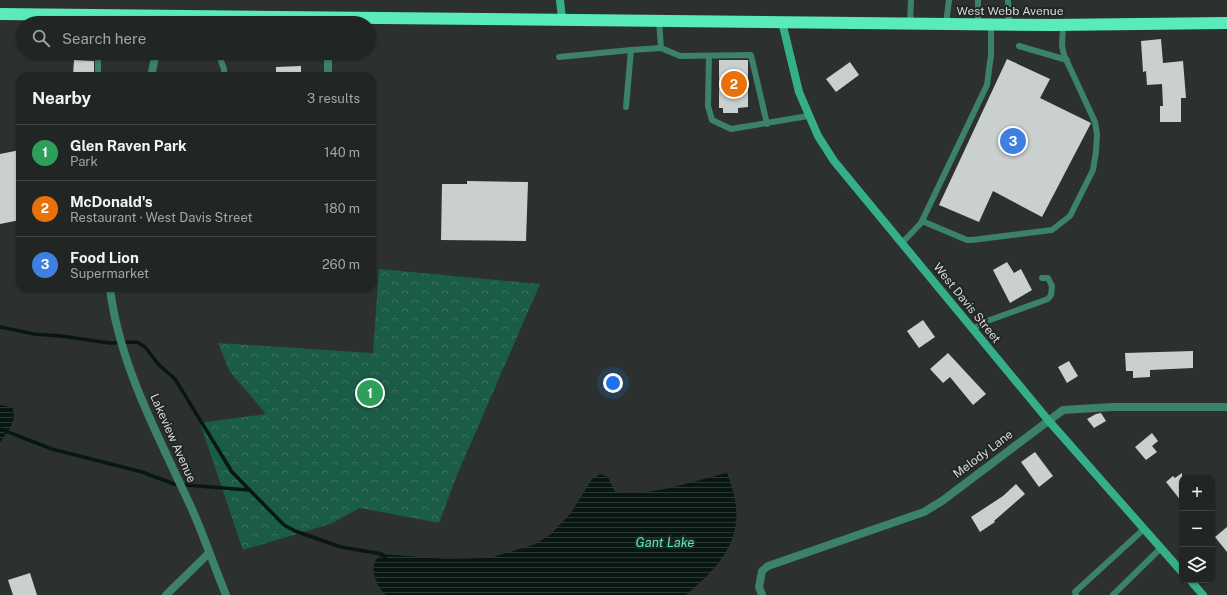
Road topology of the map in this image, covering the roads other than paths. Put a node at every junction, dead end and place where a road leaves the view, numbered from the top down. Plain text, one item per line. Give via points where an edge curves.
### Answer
1 (560, 0) edge
2 (911, 0) edge
3 (949, 0) edge
4 (978, 0) edge
5 (1008, 0) edge
6 (0, 14) edge
7 (65, 16) edge
8 (376, 19) edge
9 (562, 19) junction
10 (658, 20) junction
11 (782, 22) junction
12 (1227, 23) edge
13 (910, 24) junction
14 (946, 24) junction
15 (978, 25) junction
16 (992, 25) junction
17 (1009, 25) junction
18 (1063, 25) junction
19 (1019, 46) dead end
20 (661, 48) junction
21 (631, 50) junction
22 (709, 56) junction
23 (559, 57) dead end
24 (98, 60) edge
25 (154, 60) edge
26 (220, 60) edge
27 (328, 60) edge
28 (1067, 60) junction
29 (98, 72) edge
30 (152, 72) edge
31 (224, 72) edge
32 (328, 72) edge
33 (626, 107) dead end
34 (808, 116) junction
35 (768, 124) junction
36 (922, 221) junction
37 (902, 243) junction
38 (1042, 278) dead end
39 (110, 292) edge
40 (972, 329) junction
41 (1227, 407) edge
42 (1048, 420) junction
43 (1144, 529) junction
44 (1161, 548) junction
45 (209, 553) junction
46 (1179, 569) edge
47 (1193, 583) edge
48 (166, 595) edge
49 (226, 595) edge
50 (762, 595) edge
51 (1076, 595) edge
52 (1114, 595) edge
53 (1203, 595) edge

1 - 9 street
2 - 13 lane
3 - 14 lane
4 - 15 lane
5 - 17 lane
6 - 7 highway, West Webb Avenue
8 - 9 highway, West Webb Avenue
9 - 10 highway, West Webb Avenue
10 - 11 highway, West Webb Avenue
10 - 20 lane
11 - 13 highway, West Webb Avenue
11 - 34 street, West Davis Street via 799,92
12 - 18 highway, West Webb Avenue
13 - 14 highway, West Webb Avenue
14 - 15 highway, West Webb Avenue
15 - 16 highway, West Webb Avenue
16 - 17 highway, West Webb Avenue
16 - 36 lane via 992,55 987,85
17 - 18 highway, West Webb Avenue
18 - 28 lane via 1062,46
19 - 28 lane
20 - 21 lane
20 - 22 lane via 680,56
21 - 23 lane
21 - 33 lane
22 - 35 lane via 751,54
22 - 35 lane via 708,106 712,120 731,129
24 - 29 lane
25 - 30 street
26 - 31 lane
27 - 32 street
28 - 36 lane via 1095,122 1097,134 1093,170 1070,216 1052,230 972,240
34 - 35 lane
34 - 37 street, West Davis Street via 834,161
36 - 37 lane
37 - 40 street, West Davis Street
38 - 40 lane via 1048,278 1052,286 1048,298
39 - 45 street, Lakeview Avenue via 113,314 128,366
40 - 42 street, West Davis Street
41 - 42 street, Melody Lane via 1112,407 1063,410
42 - 43 street, West Davis Street
42 - 50 street, Melody Lane via 924,512 768,566 762,571 759,587
43 - 44 street, West Davis Street
43 - 51 lane via 1074,592
44 - 46 street, West Davis Street
44 - 52 lane
45 - 48 street
45 - 49 street, Lakeview Avenue
47 - 53 street

